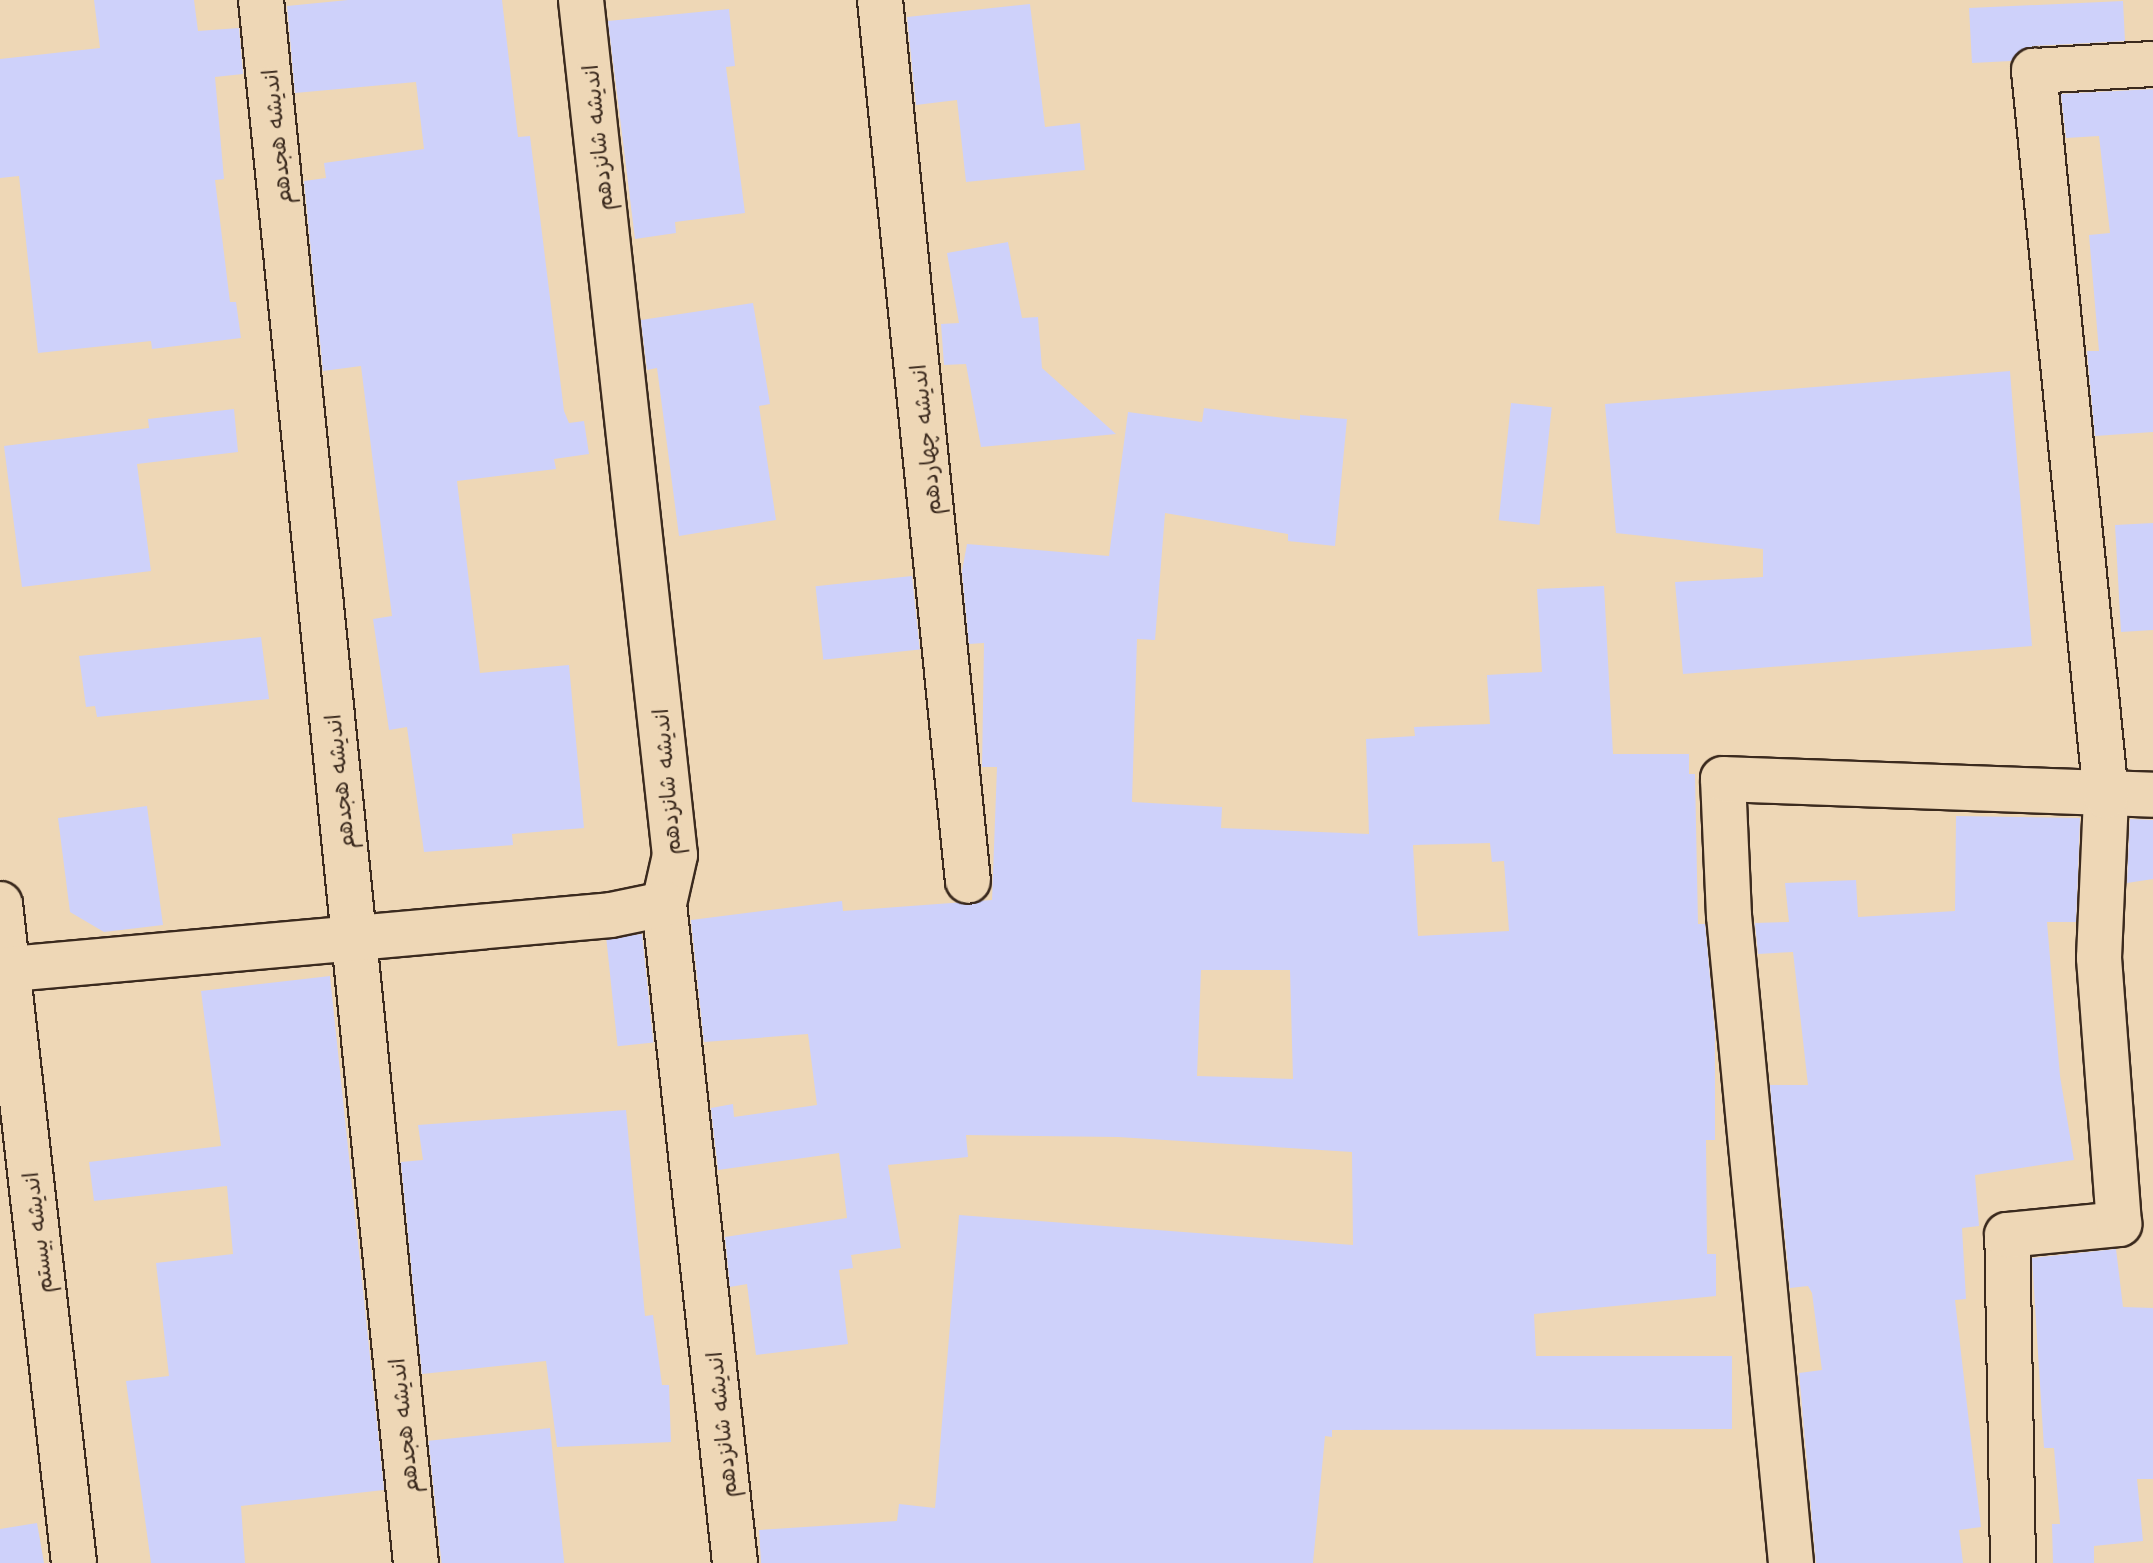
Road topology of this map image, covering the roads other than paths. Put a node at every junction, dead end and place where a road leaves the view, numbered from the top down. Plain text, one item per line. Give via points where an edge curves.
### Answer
1 (261, 0) edge
2 (581, 0) edge
3 (880, 0) edge
4 (2153, 64) edge
5 (2153, 795) edge
6 (2106, 796) junction
7 (968, 881) dead end
8 (0, 904) edge
9 (664, 904) junction
10 (354, 938) junction
11 (3, 970) edge
12 (74, 1563) edge
13 (416, 1563) edge
14 (735, 1563) edge
15 (1791, 1563) edge
16 (2013, 1563) edge

1 - 10 street, اندیشه هجدهم
2 - 9 street, اندیشه شانزدهم via 675,855
3 - 7 street, اندیشه چهاردهم
4 - 6 street via 2034,71
5 - 6 street
6 - 15 street via 1723,779 1729,916
6 - 16 street via 2099,958 2119,1224 2007,1235
8 - 11 street, اندیشه بیستم
9 - 10 street via 611,915
9 - 14 street, اندیشه شانزدهم
10 - 11 street
10 - 13 street, اندیشه هجدهم
11 - 12 street, اندیشه بیستم

